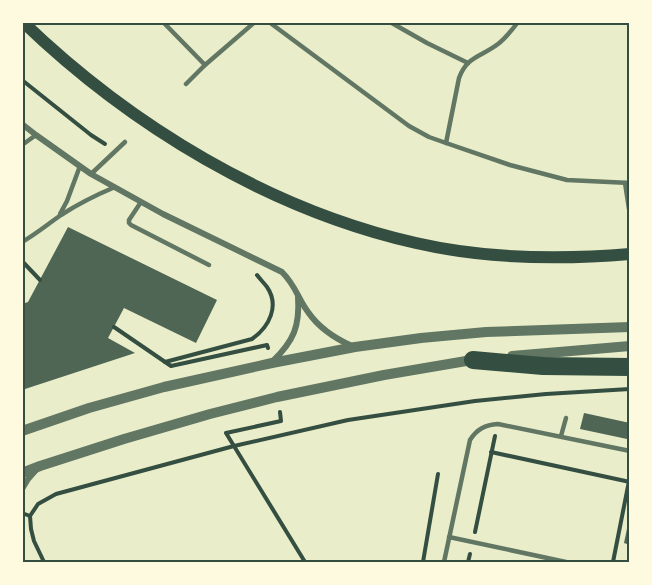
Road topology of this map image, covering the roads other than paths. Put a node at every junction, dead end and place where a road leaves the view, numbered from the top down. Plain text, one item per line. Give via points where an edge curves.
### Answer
1 (24, 22) edge
2 (163, 22) edge
3 (255, 22) edge
4 (269, 22) edge
5 (390, 22) edge
6 (518, 22) edge
7 (468, 63) junction
8 (205, 65) junction
9 (186, 84) dead end
10 (22, 124) edge
11 (36, 135) junction
12 (125, 142) dead end
13 (446, 143) junction
14 (22, 145) edge
15 (80, 166) junction
16 (91, 174) junction
17 (627, 183) edge
18 (116, 187) junction
19 (141, 202) junction
20 (629, 209) edge
21 (58, 217) junction
22 (22, 242) edge
23 (630, 254) edge
24 (209, 265) dead end
25 (297, 293) junction
26 (630, 327) edge
27 (630, 346) edge
28 (356, 347) junction
29 (473, 360) junction
30 (272, 363) junction
31 (630, 367) edge
32 (566, 418) dead end
33 (22, 431) edge
34 (561, 436) junction
35 (630, 451) edge
36 (40, 466) junction
37 (22, 473) edge
38 (22, 489) edge
39 (449, 537) junction
40 (444, 562) edge
41 (566, 562) edge

1 - 23 main road via 52,50 147,123 253,185 306,209 417,243 475,253 533,258
2 - 8 lane
3 - 8 lane
4 - 13 lane via 409,126
5 - 7 lane
6 - 7 lane via 496,45
7 - 13 lane via 459,78
8 - 9 lane
10 - 11 street
11 - 14 lane
11 - 15 street
12 - 16 lane
13 - 17 lane via 567,180
15 - 16 street
15 - 21 lane
16 - 18 street
17 - 20 lane
18 - 19 street
18 - 21 lane
19 - 24 lane via 129,220 131,225
19 - 25 street via 282,273
21 - 22 lane
25 - 28 street via 320,327
25 - 30 street via 295,332
26 - 28 street via 486,332
27 - 29 street
28 - 30 street
29 - 31 highway
29 - 36 street via 277,397
30 - 33 street via 164,387
32 - 34 lane
34 - 35 lane
34 - 39 lane via 498,424 489,424 474,433
36 - 37 street
36 - 38 street
39 - 40 lane
39 - 41 lane

